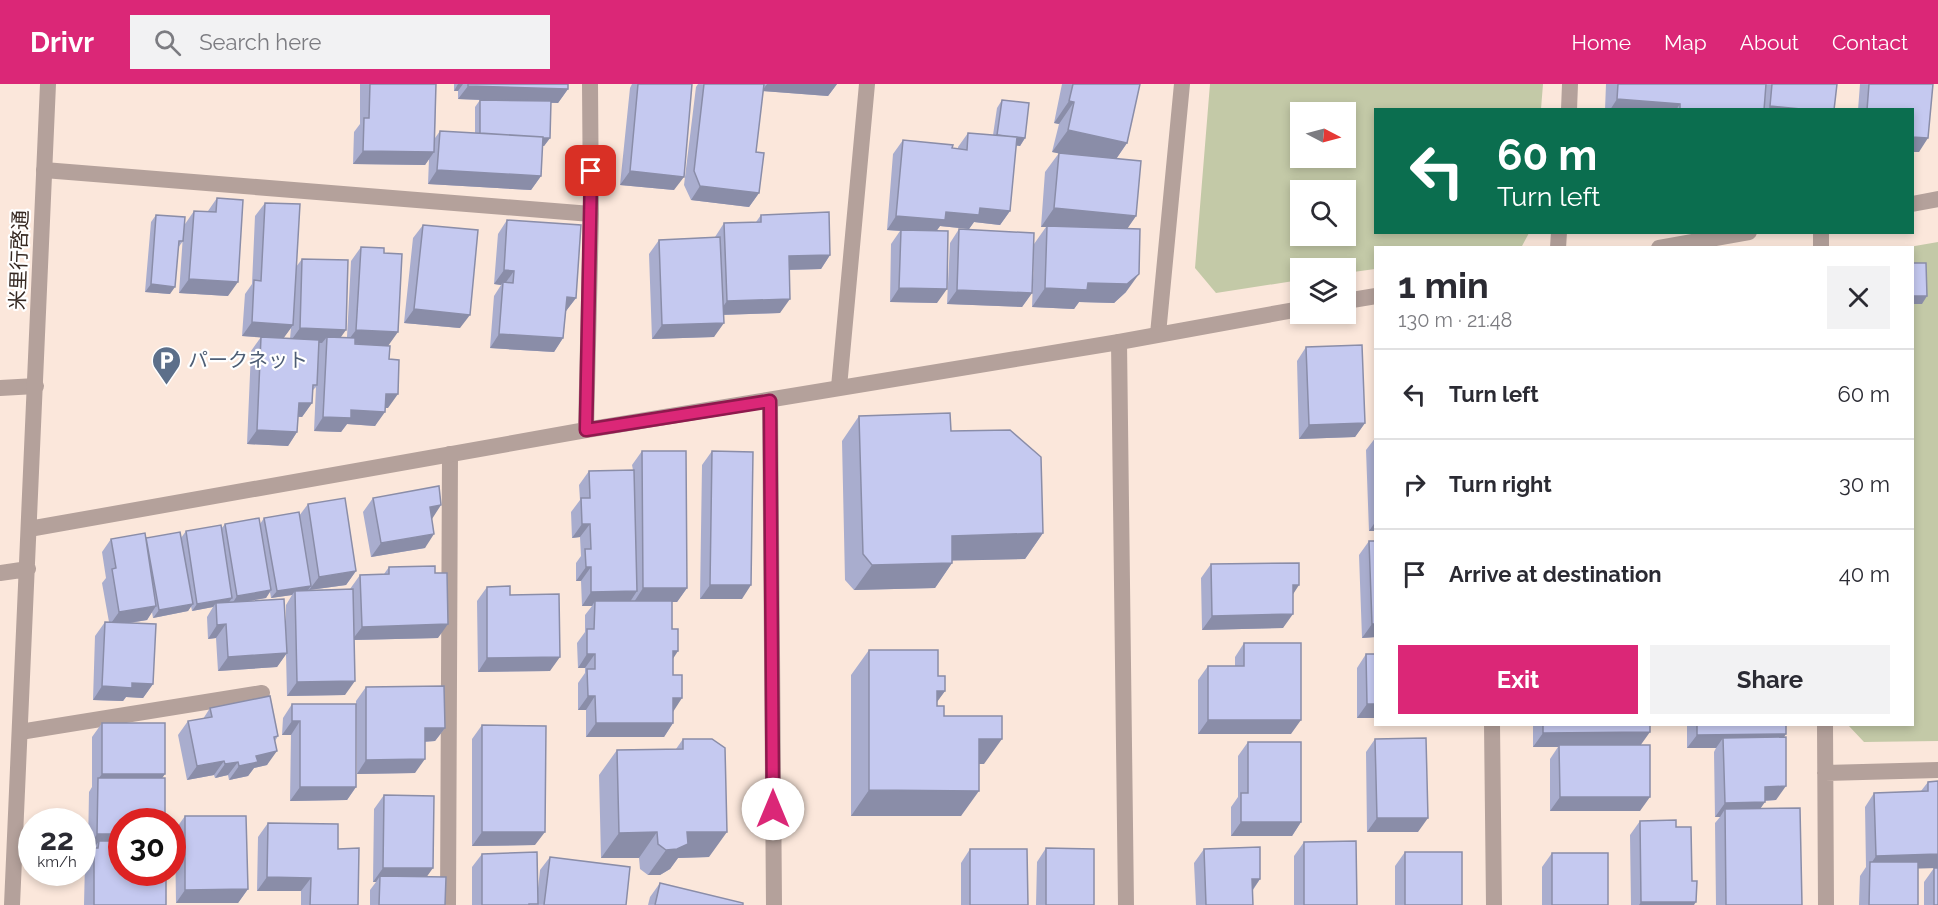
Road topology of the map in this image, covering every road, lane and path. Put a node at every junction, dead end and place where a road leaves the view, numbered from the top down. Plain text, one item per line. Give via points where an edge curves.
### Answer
1 (48, 84) edge
2 (590, 84) edge
3 (867, 84) edge
4 (1182, 84) edge
5 (1570, 84) edge
6 (1569, 108) edge
7 (44, 170) junction
8 (1938, 199) edge
9 (1914, 204) edge
10 (591, 214) junction
11 (1738, 234) edge
12 (1670, 246) edge
13 (1374, 296) edge
14 (1356, 299) edge
15 (1290, 311) edge
16 (1158, 334) junction
17 (1119, 342) junction
18 (36, 386) junction
19 (839, 387) junction
20 (0, 388) edge
21 (770, 401) junction
22 (586, 430) junction
23 (450, 454) junction
24 (29, 529) junction
25 (28, 569) junction
26 (0, 573) edge
27 (262, 693) dead end
28 (1492, 726) edge
29 (1824, 726) edge
30 (20, 732) junction
31 (1938, 770) edge
32 (1825, 773) junction
33 (12, 905) edge
34 (448, 905) edge
35 (774, 905) edge
36 (1126, 905) edge
37 (1494, 905) edge
38 (1826, 905) edge

1 - 7 street, 米里行啓通
2 - 10 street
3 - 19 street
4 - 16 street
5 - 6 street
7 - 10 street
7 - 18 street, 米里行啓通
8 - 9 street
10 - 22 street
11 - 12 street
13 - 14 street
15 - 16 street
16 - 17 street
17 - 19 street
17 - 36 street
18 - 20 street
18 - 24 street, 米里行啓通
19 - 21 street
21 - 22 street
21 - 35 street
22 - 23 street
23 - 24 street
23 - 34 street
24 - 25 street, 米里行啓通
25 - 26 street
25 - 30 street, 米里行啓通
27 - 30 street
28 - 37 street
29 - 32 street
30 - 33 street, 米里行啓通
31 - 32 street
32 - 38 street

